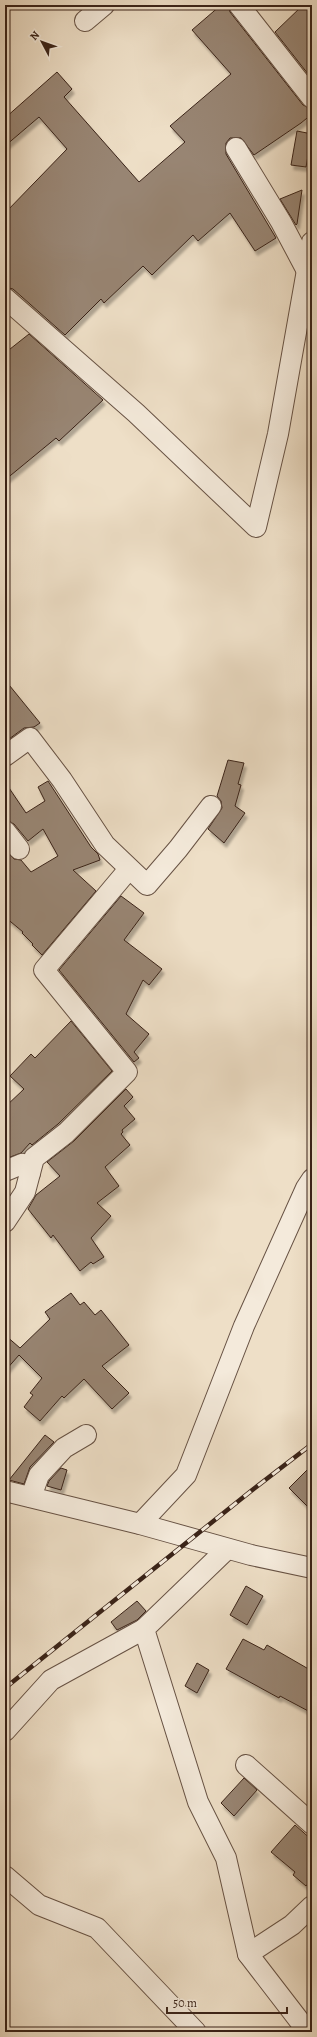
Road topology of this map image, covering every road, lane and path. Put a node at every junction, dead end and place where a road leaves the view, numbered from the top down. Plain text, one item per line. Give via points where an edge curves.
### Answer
1 (104, 5) edge
2 (238, 5) edge
3 (85, 21) dead end
4 (312, 98) edge
5 (236, 148) dead end
6 (312, 242) edge
7 (307, 271) junction
8 (5, 298) edge
9 (5, 756) edge
10 (211, 806) dead end
11 (5, 831) edge
12 (18, 849) dead end
13 (129, 868) junction
14 (5, 1171) edge
15 (30, 1173) junction
16 (312, 1179) edge
17 (5, 1222) edge
18 (86, 1435) dead end
19 (5, 1491) edge
20 (31, 1497) junction
21 (140, 1524) junction
22 (227, 1549) junction
23 (312, 1568) edge
24 (144, 1629) junction
25 (5, 1731) edge
26 (246, 1765) dead end
27 (312, 1824) edge
28 (5, 1876) edge
29 (312, 1906) edge
30 (248, 1954) junction
31 (196, 2032) edge
32 (308, 2032) edge

1 - 3 street
2 - 4 street
5 - 7 street
6 - 7 street
7 - 8 street via 278,434 256,527 136,413
9 - 13 street via 30,738 62,780 105,845
10 - 13 street via 147,885
11 - 12 street
13 - 15 street via 44,970 127,1072 66,1133 34,1158
14 - 15 street via 22,1164
15 - 17 street via 25,1192
16 - 21 street via 244,1326 186,1475
18 - 20 street via 64,1448 39,1475
19 - 20 street
20 - 21 street
21 - 22 street
22 - 23 street
22 - 24 street
24 - 25 street via 50,1680
24 - 30 street via 198,1802 226,1858
26 - 27 street
28 - 31 street via 39,1905 97,1928
29 - 30 street via 292,1925
30 - 32 street

